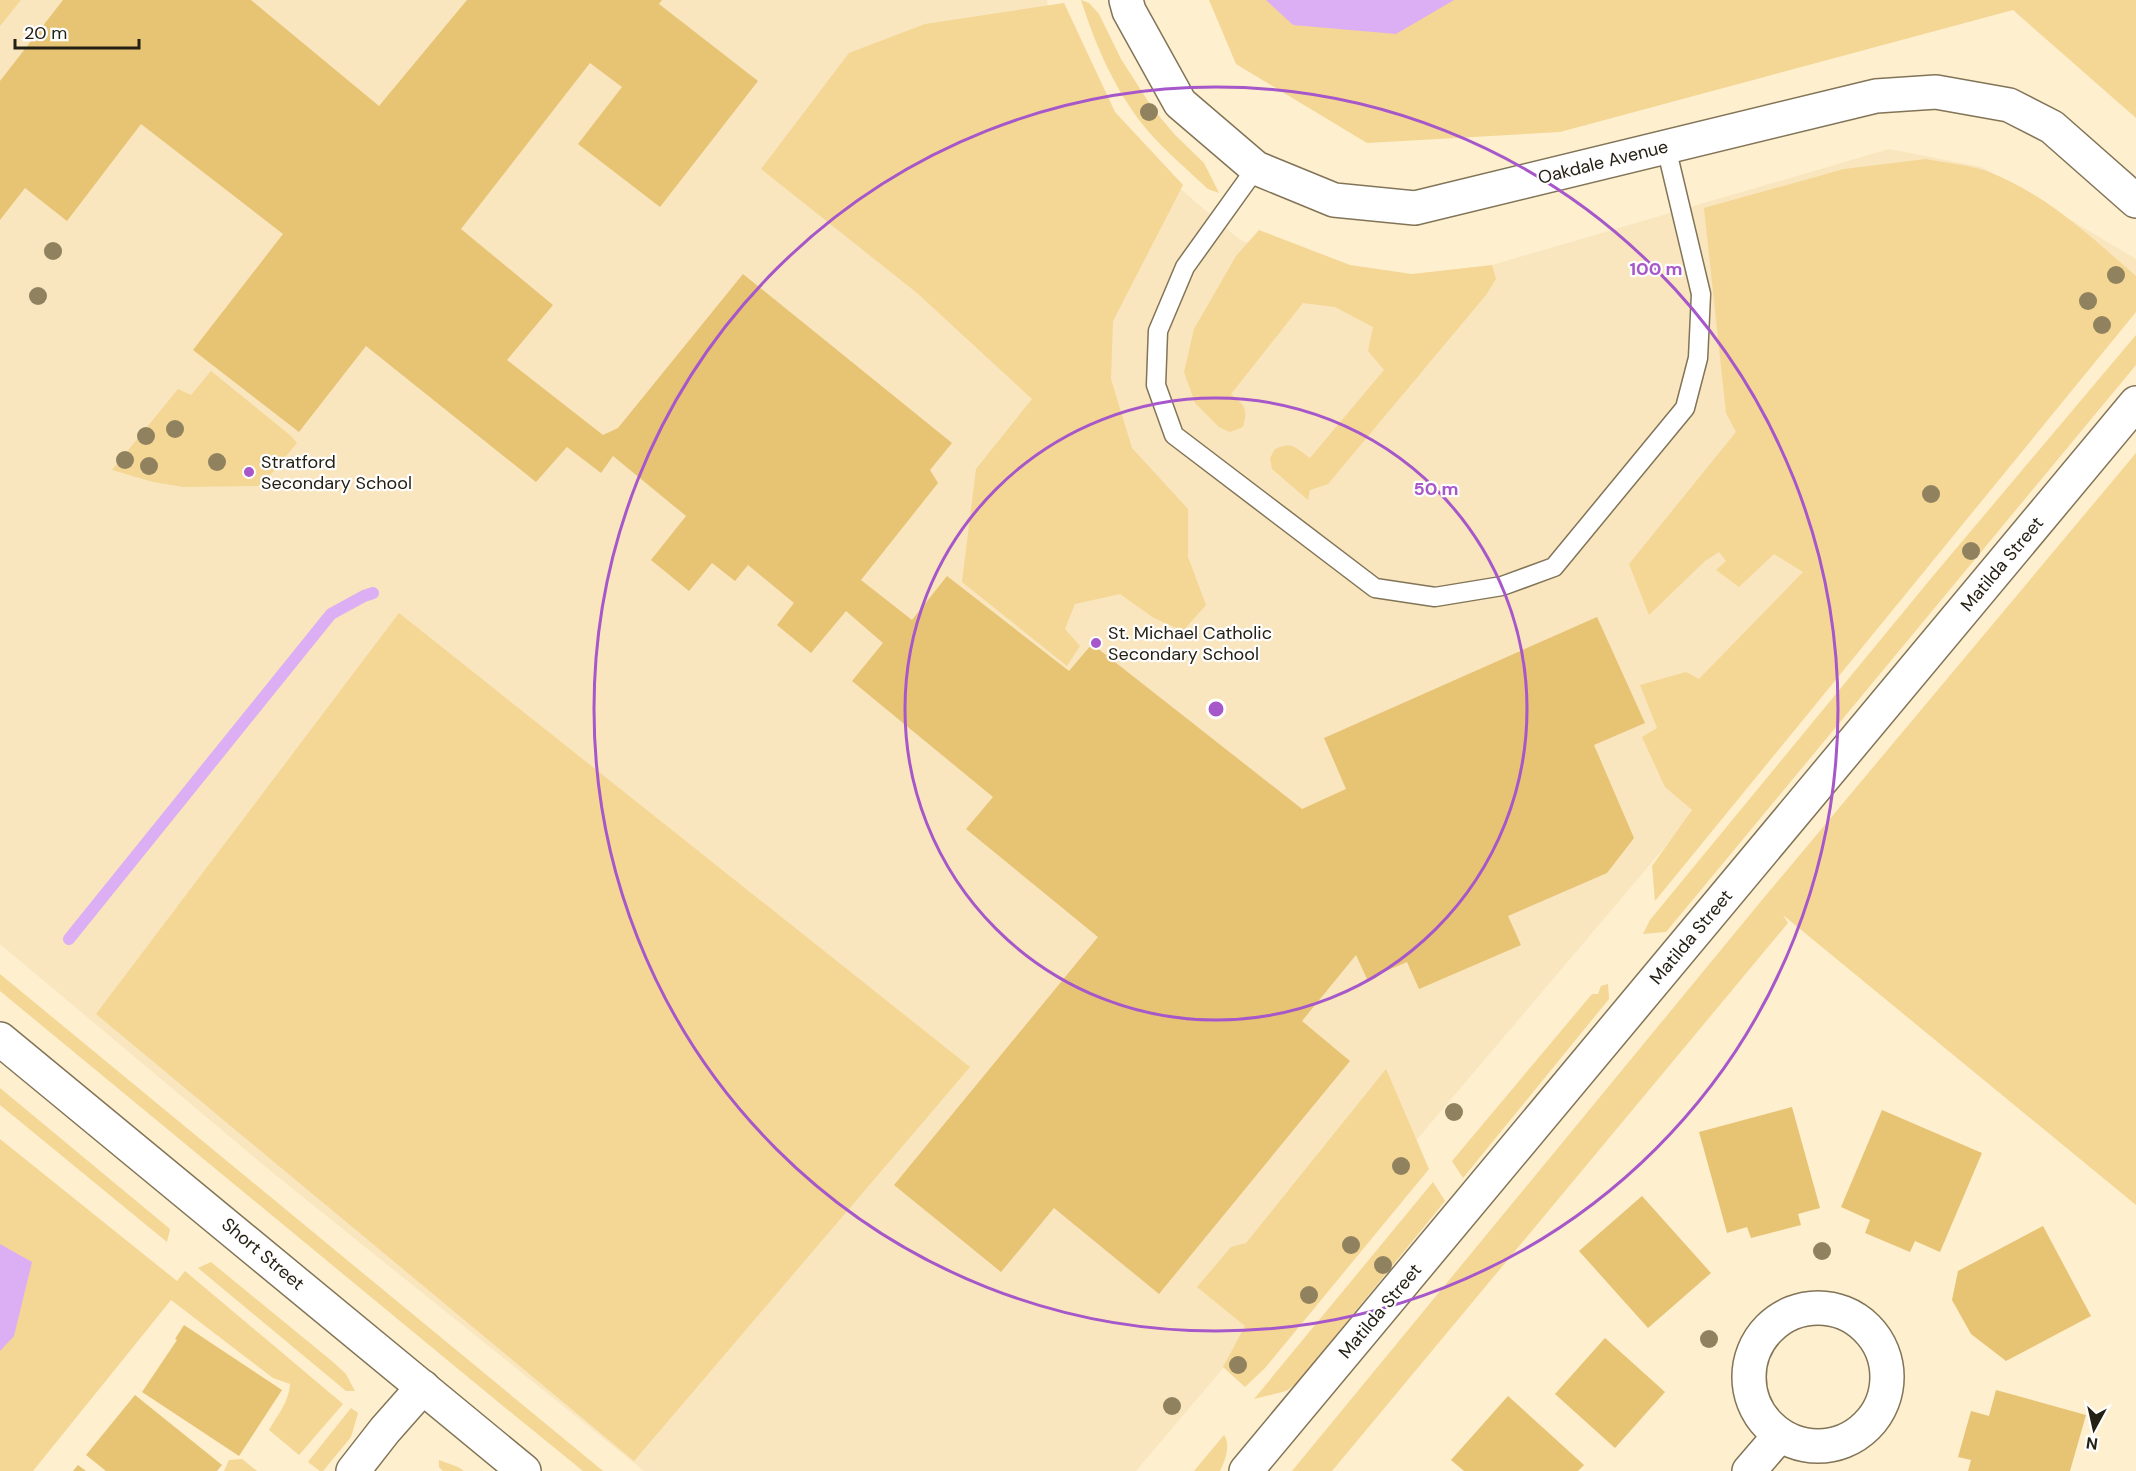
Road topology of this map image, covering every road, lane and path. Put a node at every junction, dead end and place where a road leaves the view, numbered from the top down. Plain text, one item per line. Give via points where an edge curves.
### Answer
1 (1126, 0) edge
2 (1666, 147) junction
3 (1256, 168) junction
4 (2136, 201) edge
5 (2136, 404) edge
6 (0, 1039) edge
7 (423, 1387) junction
8 (1780, 1435) junction
9 (353, 1471) edge
10 (524, 1471) edge
11 (1246, 1471) edge
12 (1749, 1471) edge

1 - 3 street, Oakdale Avenue via 1180,103
2 - 3 street, Oakdale Avenue via 1415,208 1334,200
2 - 3 lane via 1701,294 1698,358 1685,408 1554,567 1502,586 1435,597 1375,588 1174,435 1156,385 1158,331 1185,267
2 - 4 street, Oakdale Avenue via 1876,96 1936,92 2009,105 2052,128
5 - 11 street, Matilda Street
6 - 7 street, Short Street
7 - 9 street
7 - 10 street, Short Street
8 - 8 street via 1802,1444 1826,1445 1850,1438 1876,1413 1886,1391 1887,1366 1881,1347 1867,1328 1848,1314 1817,1307 1794,1311 1772,1324 1756,1345 1749,1368 1750,1392 1760,1414
8 - 12 street

